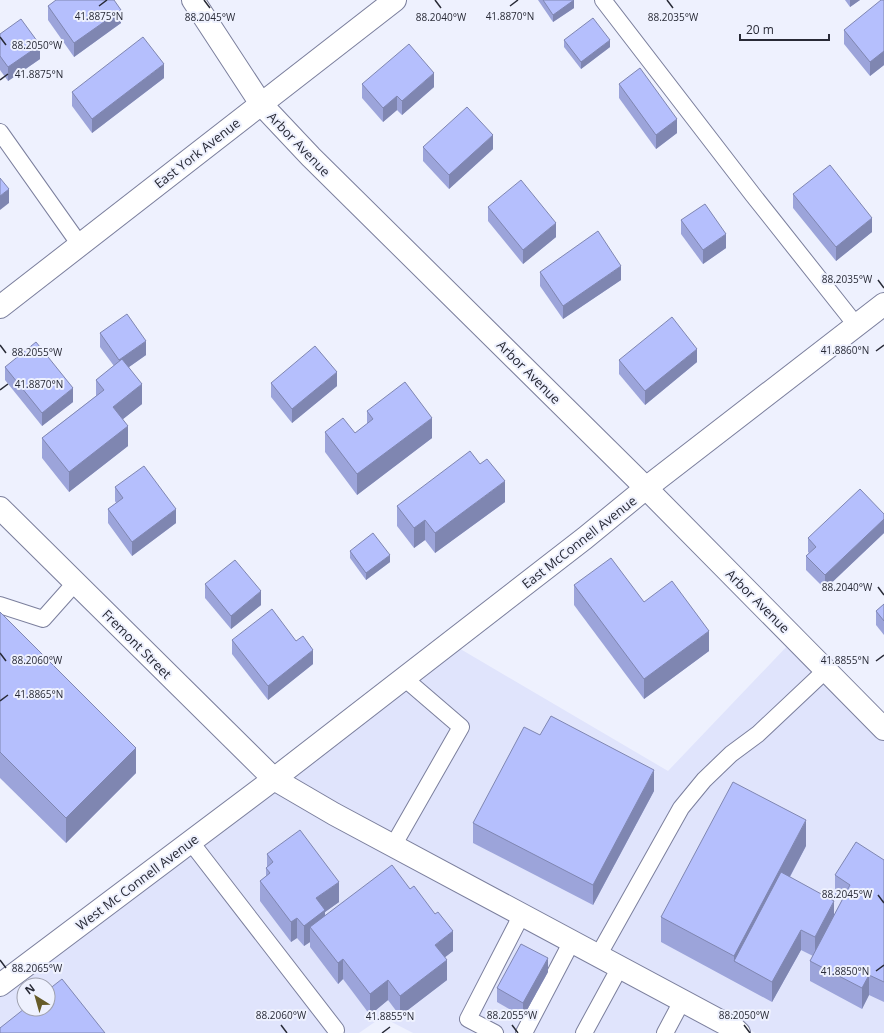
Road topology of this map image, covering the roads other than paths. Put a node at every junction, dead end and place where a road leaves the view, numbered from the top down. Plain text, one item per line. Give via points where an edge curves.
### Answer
1 (193, 0) edge
2 (395, 0) edge
3 (603, 0) edge
4 (261, 104) junction
5 (0, 132) edge
6 (80, 245) junction
7 (884, 304) edge
8 (0, 307) edge
9 (856, 325) junction
10 (646, 488) junction
11 (0, 508) edge
12 (75, 583) junction
13 (0, 605) edge
14 (826, 670) junction
15 (404, 678) junction
16 (884, 729) edge
17 (274, 779) junction
18 (190, 841) junction
19 (393, 846) junction
20 (521, 916) junction
21 (571, 943) junction
22 (598, 956) junction
23 (620, 968) junction
24 (0, 985) edge
25 (682, 1001) junction
26 (336, 1030) dead end
27 (495, 1033) edge
28 (524, 1033) edge
29 (584, 1033) edge
30 (665, 1033) edge
31 (739, 1033) edge

1 - 4 street, Arbor Avenue
2 - 4 street, East York Avenue
3 - 9 lane
4 - 6 street, East York Avenue
4 - 10 street, Arbor Avenue via 316,162
5 - 6 lane
6 - 8 street, East York Avenue
7 - 9 street, East McConnell Avenue
9 - 10 street, East McConnell Avenue
10 - 14 street, Arbor Avenue
10 - 15 street, East McConnell Avenue
11 - 12 street, Fremont Street
12 - 13 lane via 43,619
12 - 17 street, Fremont Street
14 - 16 street, Arbor Avenue
14 - 22 lane via 758,734 731,754 704,780 681,808
15 - 17 street, East McConnell Avenue
15 - 19 lane via 461,727
17 - 18 street, West Mc Connell Avenue
17 - 19 street, Fremont Street
18 - 24 street, West Mc Connell Avenue
18 - 26 lane
19 - 20 street, Fremont Street
20 - 21 street, Fremont Street
20 - 27 lane via 468,1019
21 - 22 street, Fremont Street
21 - 28 lane
22 - 23 street, Fremont Street
23 - 25 street, Fremont Street
23 - 29 lane
25 - 30 lane
25 - 31 street, Fremont Street

